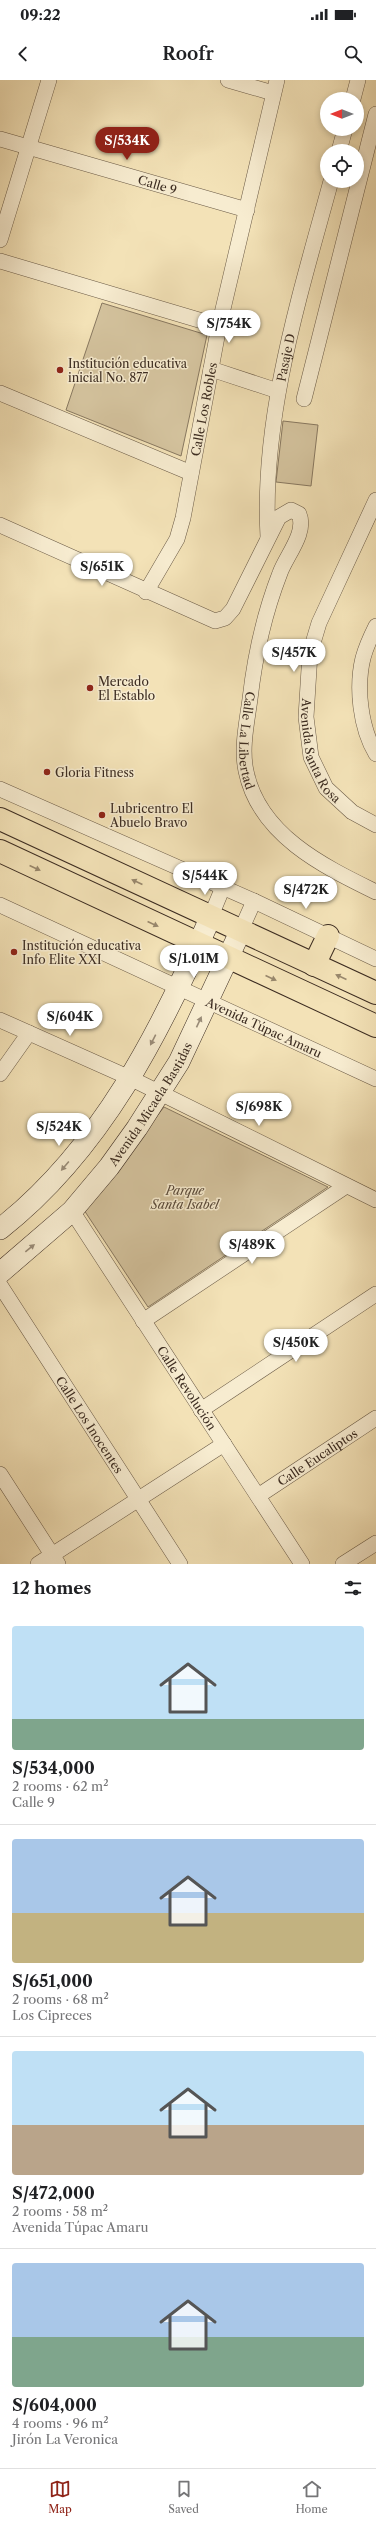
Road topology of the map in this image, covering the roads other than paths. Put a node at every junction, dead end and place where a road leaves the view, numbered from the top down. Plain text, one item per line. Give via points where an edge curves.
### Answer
1 (49, 80) edge
2 (228, 80) edge
3 (358, 80) edge
4 (275, 87) edge
5 (355, 92) edge
6 (376, 114) edge
7 (0, 139) edge
8 (28, 146) junction
9 (329, 188) edge
10 (247, 210) junction
11 (0, 240) edge
12 (0, 261) edge
13 (219, 326) junction
14 (211, 369) junction
15 (278, 391) junction
16 (0, 393) edge
17 (304, 398) dead end
18 (191, 473) junction
19 (376, 500) edge
20 (0, 525) edge
21 (268, 538) junction
22 (146, 592) junction
23 (376, 626) edge
24 (376, 754) edge
25 (0, 789) edge
26 (0, 818) edge
27 (376, 825) edge
28 (0, 851) edge
29 (223, 887) junction
30 (376, 892) edge
31 (254, 901) junction
32 (0, 905) edge
33 (211, 916) junction
34 (241, 930) junction
35 (328, 936) junction
36 (198, 945) junction
37 (228, 959) junction
38 (376, 959) edge
39 (314, 965) junction
40 (178, 987) junction
41 (376, 993) edge
42 (209, 1001) junction
43 (0, 1020) edge
44 (376, 1026) edge
45 (29, 1033) junction
46 (0, 1074) edge
47 (130, 1078) junction
48 (376, 1079) edge
49 (161, 1093) junction
50 (346, 1186) junction
51 (376, 1200) edge
52 (72, 1211) junction
53 (0, 1229) edge
54 (0, 1273) edge
55 (0, 1285) edge
56 (376, 1294) edge
57 (144, 1321) junction
58 (201, 1410) junction
59 (376, 1418) edge
60 (224, 1444) junction
61 (0, 1474) edge
62 (258, 1496) junction
63 (138, 1499) junction
64 (376, 1543) edge
65 (55, 1559) edge
66 (38, 1564) edge
67 (180, 1564) edge
68 (302, 1564) edge
69 (343, 1564) edge

1 - 8 street
2 - 4 street
3 - 5 street
4 - 10 street, Calle Los Robles
6 - 17 street
7 - 8 street, Calle 9
8 - 10 street, Calle 9
8 - 11 street
9 - 15 street, Pasaje D
10 - 13 street, Calle Los Robles
12 - 13 street
13 - 14 street, Calle Los Robles
14 - 15 street
14 - 18 street, Calle Los Robles
15 - 21 street, Pasaje D via 266,506
16 - 18 street
18 - 22 street, Calle Los Robles via 177,539
19 - 27 street, Avenida Santa Rosa via 319,623 310,654 306,717 311,757 326,788 352,812
20 - 22 street
21 - 22 street, Calle La Libertad via 233,609 225,618 215,621
21 - 30 street, Calle La Libertad via 279,517 285,512 291,510 299,514 301,528 280,571 264,616 254,663 245,748 250,786 264,813 283,836 307,855
23 - 24 street via 363,658 361,682 366,730
25 - 29 street
33 -> 26 highway
28 -> 36 highway
29 - 31 street
29 - 33 street
31 - 34 street, Avenida Micaela Bastidas
31 - 35 street
32 - 40 street, Avenida Túpac Amaru
33 - 34 highway
33 - 36 street
34 - 37 street, Avenida Micaela Bastidas
34 - 39 highway
35 - 38 street
35 - 39 highway
36 - 37 highway
36 - 40 street
37 - 42 street, Avenida Micaela Bastidas
37 -> 44 highway
41 -> 39 highway
40 - 42 street, Avenida Túpac Amaru
40 -> 47 street via 149,1047
42 - 48 street, Avenida Túpac Amaru
49 -> 42 street, Avenida Micaela Bastidas
43 - 45 street
45 - 46 street
45 - 47 street
47 - 49 street
47 -> 53 street via 91,1135 50,1184
49 - 50 street
49 - 52 street, Avenida Micaela Bastidas via 109,1166
50 - 51 street
50 - 57 street
54 -> 52 street, Avenida Micaela Bastidas
52 - 57 street, Calle Revolución
55 - 63 street, Calle Los Inocentes
56 - 58 street
57 - 58 street, Calle Revolución
58 - 60 street, Calle Revolución
59 - 62 street, Calle Eucaliptos
60 - 62 street, Calle Revolución
60 - 63 street
61 - 65 street
62 - 68 street, Calle Revolución
63 - 65 street
63 - 67 street, Calle Los Inocentes
64 - 69 street
65 - 66 street

